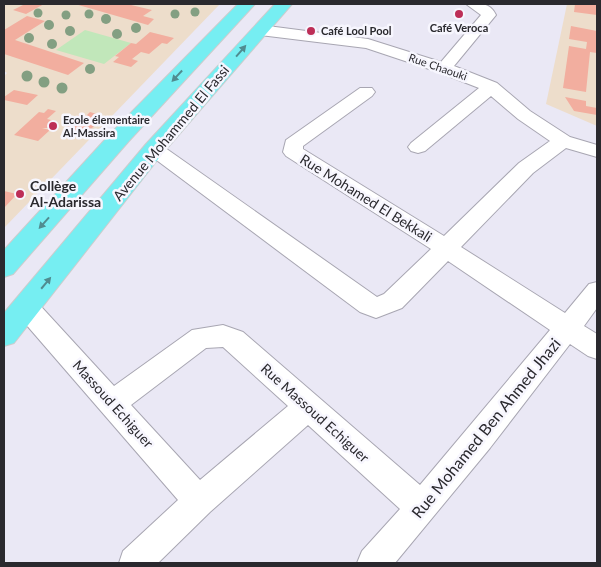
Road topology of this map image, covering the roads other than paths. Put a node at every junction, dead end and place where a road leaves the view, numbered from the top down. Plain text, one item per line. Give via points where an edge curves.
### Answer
1 (247, 4) edge
2 (284, 4) edge
3 (473, 4) edge
4 (260, 30) junction
5 (444, 68) junction
6 (491, 86) junction
7 (366, 92) dead end
8 (563, 141) junction
9 (418, 147) dead end
10 (154, 150) junction
11 (597, 151) edge
12 (446, 248) junction
13 (4, 268) edge
14 (597, 292) edge
15 (26, 307) junction
16 (566, 328) junction
17 (4, 334) edge
18 (597, 348) edge
19 (112, 403) junction
20 (308, 407) junction
21 (199, 501) junction
22 (422, 508) junction
23 (136, 563) edge
24 (374, 563) edge

1 -> 13 main road via 134,122
2 - 4 main road, Avenue Mohammed El Fassi
3 - 5 street via 486,9 490,15
4 - 5 street, Rue Chaouki via 368,44
10 -> 4 main road, Avenue Mohammed El Fassi
5 - 6 street, Rue Chaouki
6 - 8 street, Rue Chaouki
6 - 9 street
7 - 12 street, Rue Mohamed El Bekkali via 292,144 294,152
8 - 11 street, Rue Chaouki
8 - 12 street, Rue Mohamed El Bekkali via 526,168
10 - 12 street, Rue Mohamed El Bekkali via 376,308 393,301
15 -> 10 main road, Avenue Mohammed El Fassi
12 - 16 street, Rue Mohamed El Bekkali
14 - 16 street, Rue Mohamed Ben Ahmed Jhazi
15 - 17 main road, Avenue Mohammed El Fassi
15 - 19 street, Massoud Echiguer
16 - 18 street, Rue Mohamed El Bekkali
16 - 22 street, Rue Mohamed Ben Ahmed Jhazi
19 - 20 street, Rue Massoud Echiguer via 201,338 223,336 234,340
19 - 21 street, Massoud Echiguer
20 - 21 street
20 - 22 street, Rue Massoud Echiguer
21 - 23 street
22 - 24 street, Rue Mohamed Ben Ahmed Jhazi

